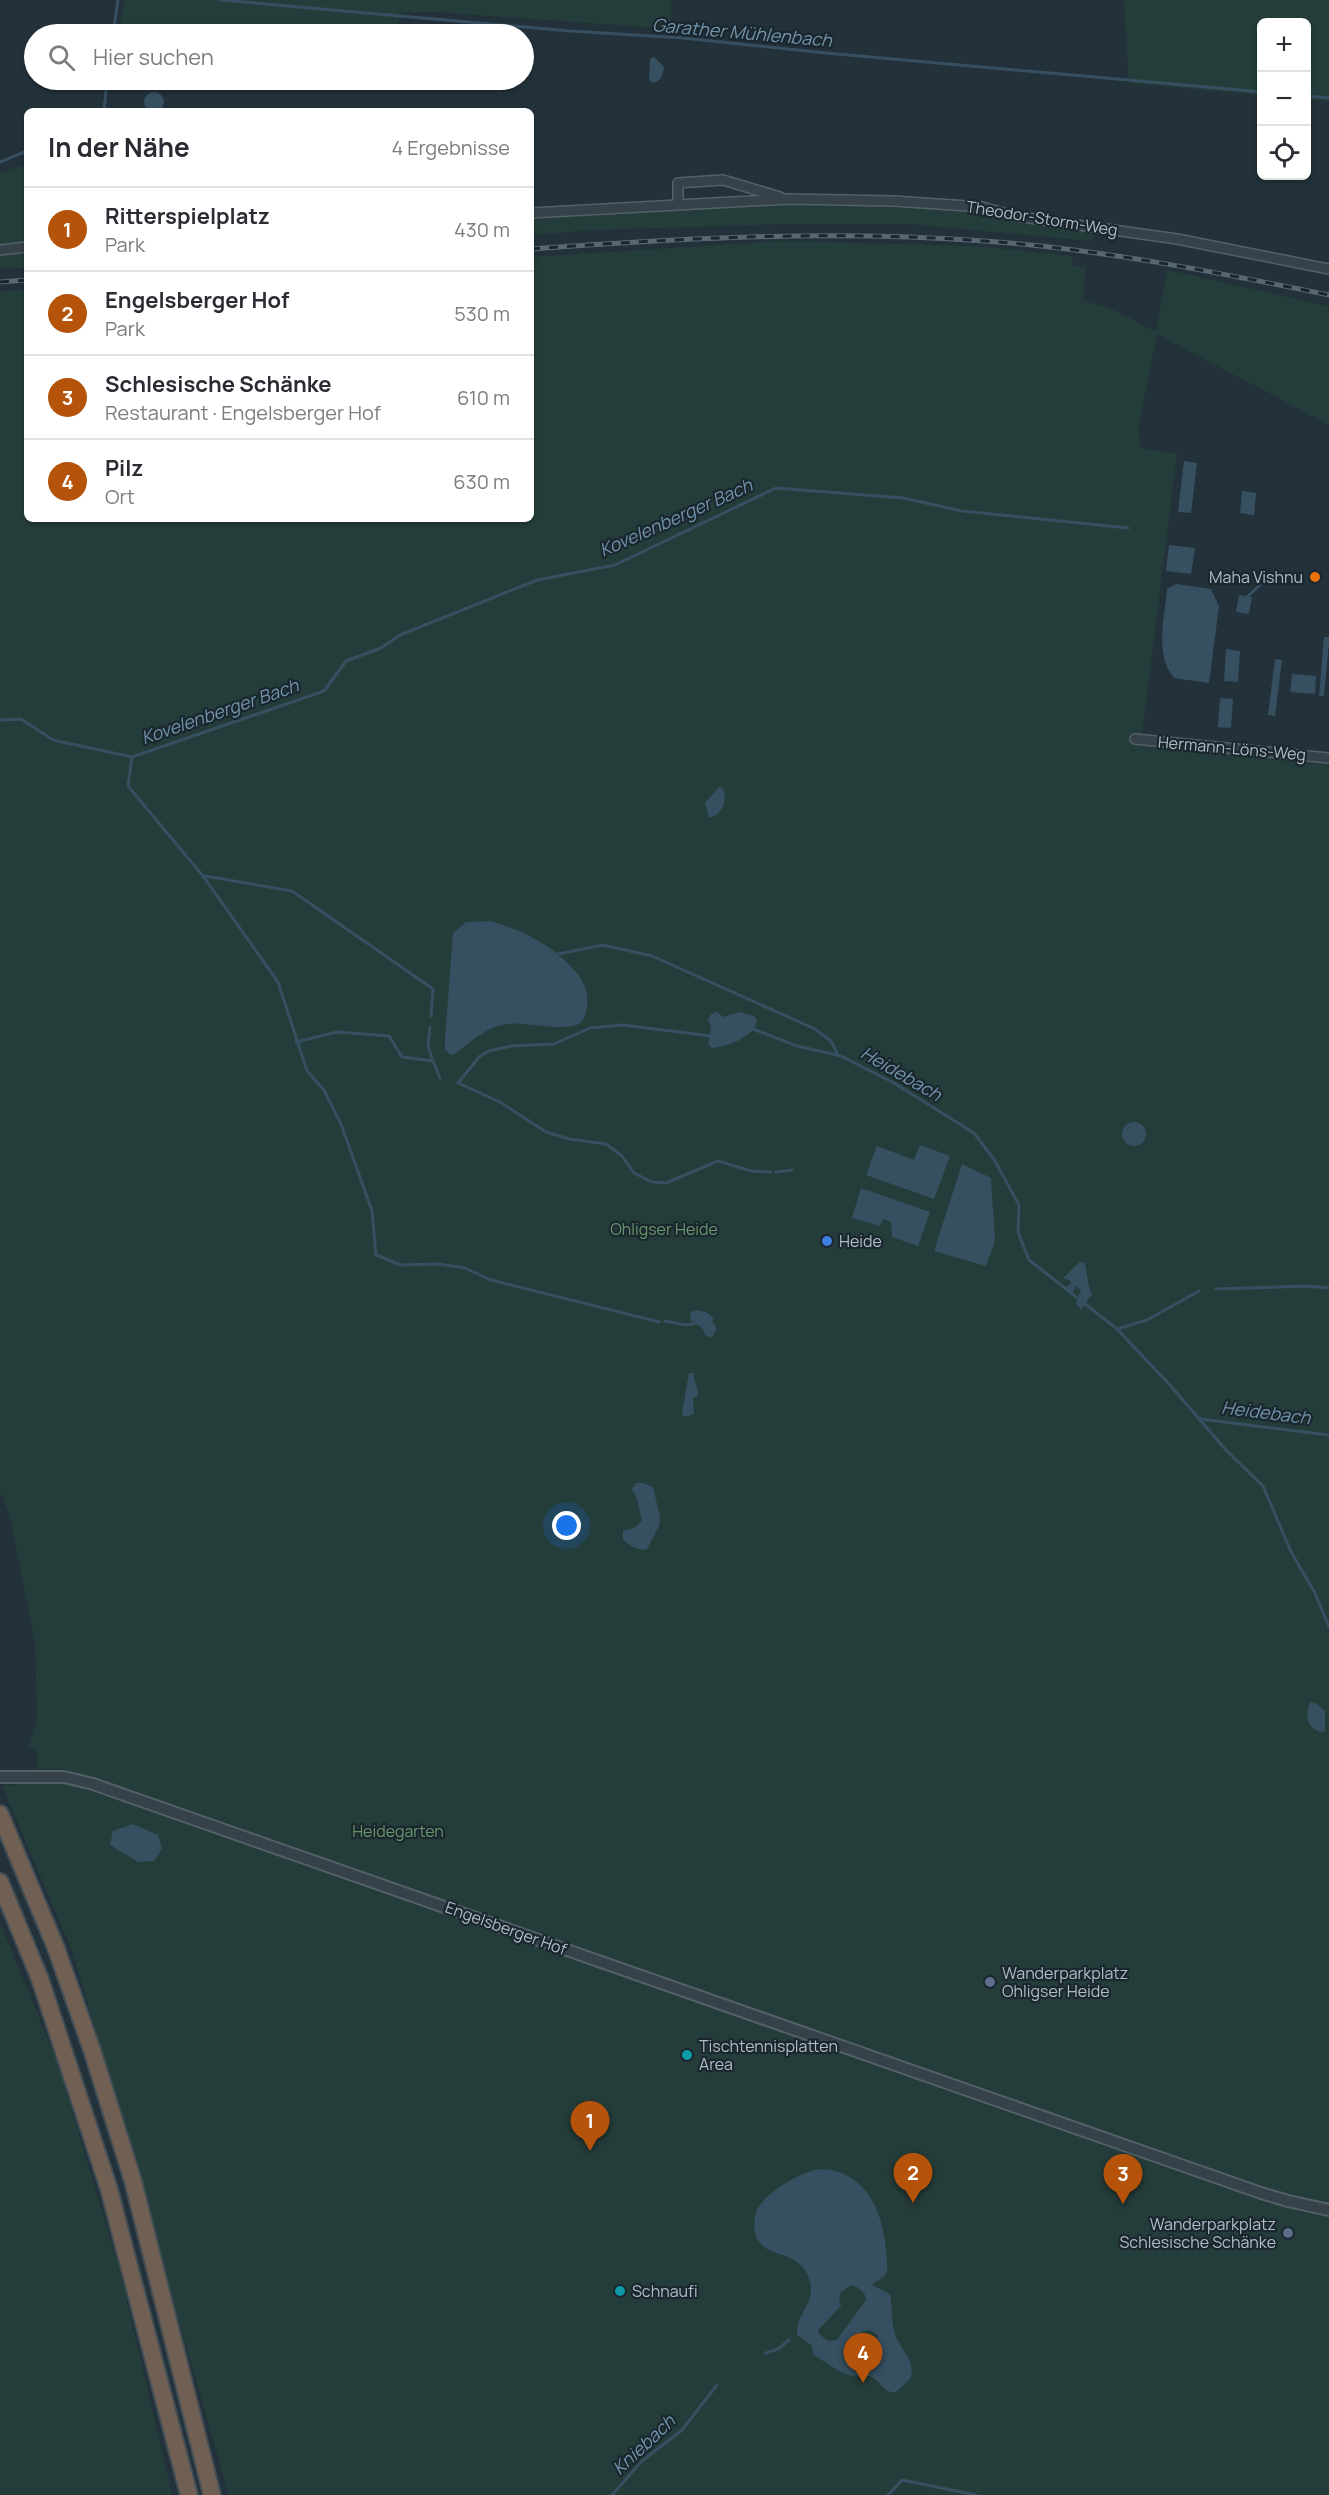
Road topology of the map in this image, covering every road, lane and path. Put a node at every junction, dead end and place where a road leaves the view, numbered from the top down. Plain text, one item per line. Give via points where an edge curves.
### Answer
1 (788, 199) junction
2 (678, 204) junction
3 (534, 213) edge
4 (24, 248) edge
5 (0, 250) edge
6 (1329, 269) edge
7 (1135, 739) dead end
8 (1329, 758) edge
9 (0, 1777) edge
10 (0, 1814) edge
11 (0, 1882) edge
12 (1329, 2210) edge
13 (189, 2495) edge
14 (212, 2495) edge

1 - 2 street, Theodor-Storm-Weg
1 - 2 street, Theodor-Storm-Weg via 718,180 678,183
1 - 6 street, Theodor-Storm-Weg via 982,207 1014,216 1177,239
2 - 3 street, Theodor-Storm-Weg
4 - 5 street
7 - 8 street, Hermann-Löns-Weg
9 - 12 street, Engelsberger Hof via 64,1777 93,1784 1288,2201
10 - 14 highway via 57,1948 133,2181
11 - 13 highway via 40,1979 109,2189

